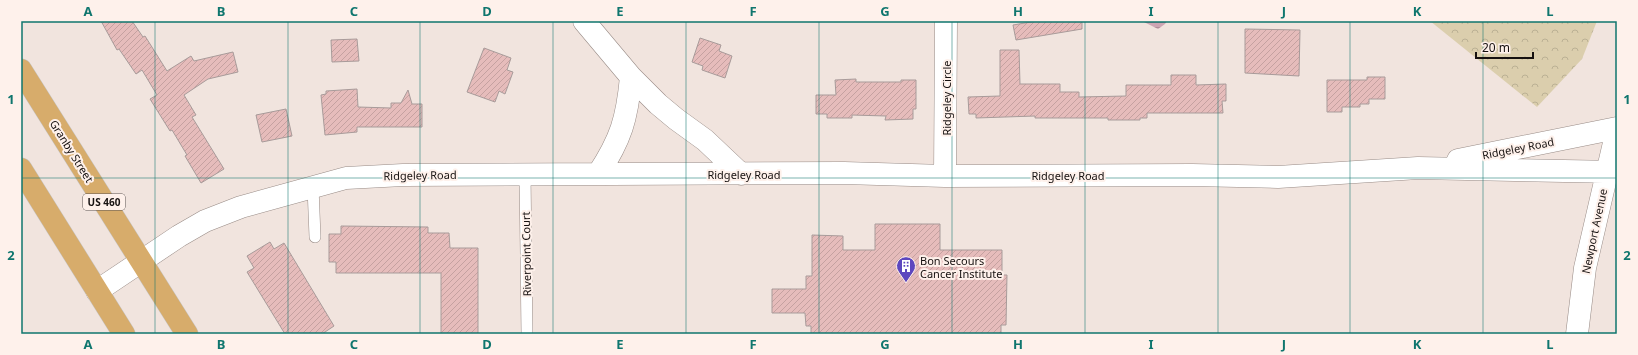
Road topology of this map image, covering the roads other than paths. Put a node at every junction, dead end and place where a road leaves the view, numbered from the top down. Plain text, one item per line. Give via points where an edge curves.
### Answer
1 (584, 21) edge
2 (946, 21) edge
3 (21, 70) edge
4 (631, 77) junction
5 (1617, 129) edge
6 (21, 168) edge
7 (1418, 168) junction
8 (1612, 172) edge
9 (525, 174) junction
10 (598, 174) junction
11 (741, 174) junction
12 (945, 176) junction
13 (313, 187) junction
14 (315, 237) dead end
15 (141, 262) junction
16 (97, 291) junction
17 (124, 334) edge
18 (187, 334) edge
19 (527, 334) edge
20 (1577, 334) edge

1 - 4 street
2 - 12 street, Ridgeley Circle
3 - 15 main road, Granby Street / US 460
4 - 10 street via 629,104 622,130
4 - 11 street via 658,104 705,140
5 - 7 street, Ridgeley Road
5 - 8 street, Newport Avenue
6 - 16 main road
7 - 8 street, Ridgeley Road
7 - 12 street, Ridgeley Road via 1278,177
8 - 20 street, Newport Avenue via 1585,268
9 - 10 street, Ridgeley Road
9 - 13 street, Ridgeley Road via 346,178
9 - 19 lane, Riverpoint Court
10 - 11 street, Ridgeley Road
11 - 12 street, Ridgeley Road via 844,173
13 - 14 lane
13 - 15 street, Ridgeley Road via 241,207 206,221
15 - 16 street, Ridgeley Road
15 - 18 main road, Granby Street / US 460
16 - 17 main road

